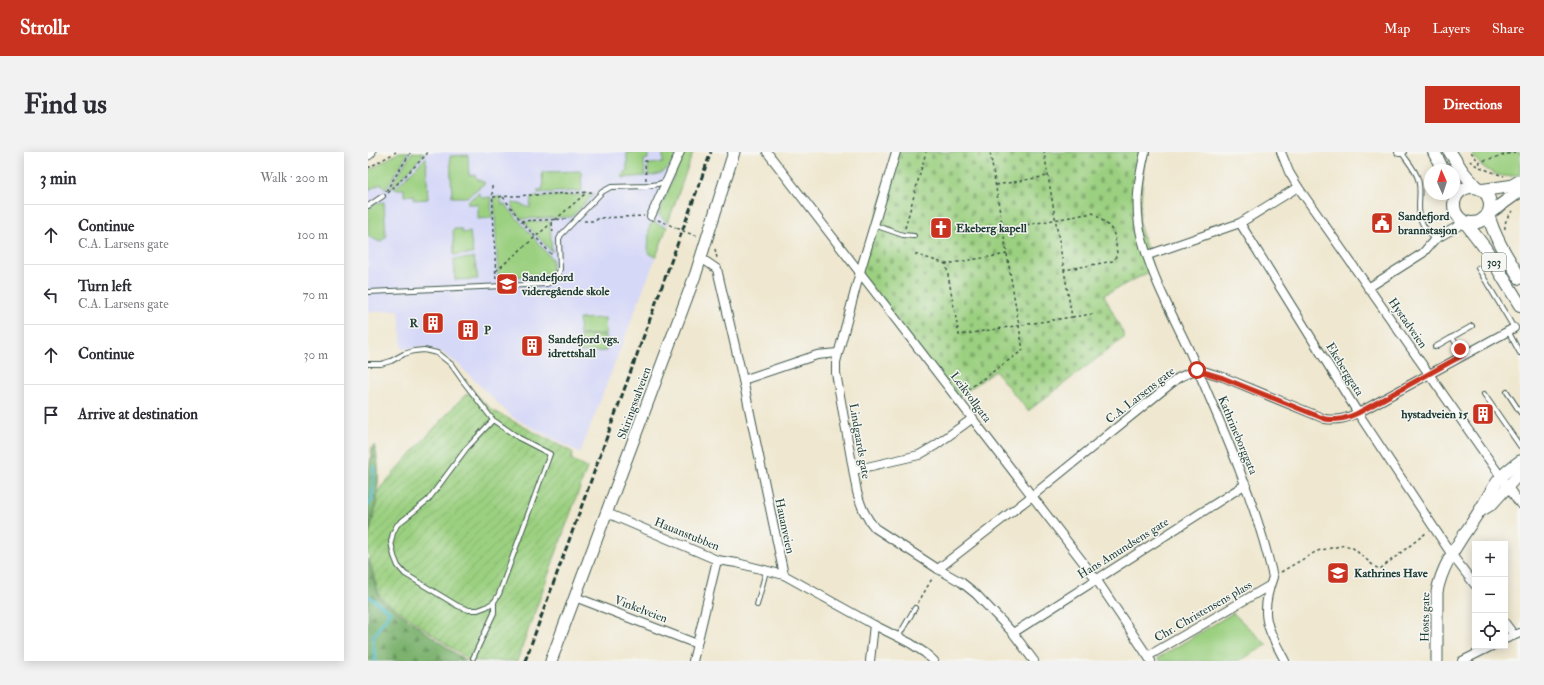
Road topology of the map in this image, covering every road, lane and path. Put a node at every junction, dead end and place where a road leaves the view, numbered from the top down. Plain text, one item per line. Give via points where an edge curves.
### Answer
1 (396, 152) edge
2 (411, 152) edge
3 (426, 152) edge
4 (680, 152) edge
5 (734, 152) edge
6 (766, 152) edge
7 (896, 152) edge
8 (926, 152) edge
9 (990, 152) edge
10 (1044, 152) edge
11 (1145, 152) edge
12 (1281, 152) edge
13 (1401, 152) edge
14 (1434, 152) edge
15 (1450, 152) edge
16 (1471, 152) edge
17 (1515, 152) edge
18 (1468, 159) dead end
19 (648, 161) dead end
20 (1478, 162) junction
21 (1440, 164) edge
22 (1483, 167) junction
23 (368, 168) edge
24 (1048, 176) junction
25 (1505, 176) dead end
26 (667, 180) junction
27 (1520, 181) edge
28 (996, 185) junction
29 (492, 186) dead end
30 (647, 186) junction
31 (1298, 188) junction
32 (1479, 189) junction
33 (1520, 191) edge
34 (586, 192) junction
35 (602, 192) junction
36 (383, 196) junction
37 (503, 196) junction
38 (492, 197) junction
39 (1452, 200) edge
40 (368, 206) edge
41 (1453, 206) junction
42 (1516, 206) dead end
43 (1488, 214) junction
44 (651, 216) joint
45 (1056, 220) junction
46 (1465, 222) junction
47 (1240, 223) junction
48 (874, 225) junction
49 (1003, 229) junction
50 (1505, 231) dead end
51 (695, 235) dead end
52 (903, 235) junction
53 (535, 236) junction
54 (914, 236) dead end
55 (1434, 240) junction
56 (915, 254) dead end
57 (1007, 254) junction
58 (1148, 255) junction
59 (701, 258) junction
60 (560, 264) junction
61 (946, 264) junction
62 (1478, 268) dead end
63 (1064, 270) junction
64 (496, 271) junction
65 (860, 272) junction
66 (1520, 278) edge
67 (497, 286) junction
68 (1368, 288) junction
69 (368, 292) edge
70 (1520, 305) edge
71 (1092, 314) dead end
72 (1072, 317) junction
73 (1020, 326) junction
74 (1472, 326) dead end
75 (1511, 329) junction
76 (1452, 337) junction
77 (1435, 347) dead end
78 (837, 353) junction
79 (1520, 353) edge
80 (1463, 355) junction
81 (368, 364) edge
82 (1197, 370) junction
83 (1429, 374) junction
84 (742, 380) junction
85 (1507, 392) dead end
86 (1484, 394) dead end
87 (957, 398) junction
88 (1520, 412) edge
89 (1358, 413) junction
90 (973, 418) junction
91 (493, 420) junction
92 (1519, 444) edge
93 (1520, 461) edge
94 (854, 470) junction
95 (1520, 473) edge
96 (1501, 476) junction
97 (1246, 484) junction
98 (1508, 486) junction
99 (1032, 496) junction
100 (1520, 504) edge
101 (1479, 512) junction
102 (607, 513) junction
103 (1434, 528) junction
104 (1452, 555) junction
105 (716, 560) junction
106 (938, 569) junction
107 (766, 571) junction
108 (784, 575) junction
109 (1273, 577) junction
110 (1096, 579) junction
111 (1472, 581) edge
112 (1270, 586) junction
113 (575, 598) junction
114 (494, 602) junction
115 (757, 606) dead end
116 (915, 608) joint
117 (874, 625) junction
118 (1508, 626) edge
119 (1013, 633) junction
120 (1517, 634) edge
121 (898, 637) junction
122 (698, 644) junction
123 (1486, 649) edge
124 (472, 658) dead end
125 (1150, 659) edge
126 (551, 661) edge
127 (693, 661) edge
128 (870, 661) edge
129 (934, 661) edge
130 (1034, 661) edge
131 (1285, 661) edge
132 (1437, 661) edge
133 (1462, 661) edge

1 - 23 path
2 - 36 path
3 - 36 path via 427,154
4 - 26 street
5 - 59 main road, Skiringssalveien
6 - 65 street, Leikvollgata
7 - 48 street, Lindgaards gate
8 - 52 path
9 - 28 path
10 - 24 path
11 - 58 street, Kathrineborggata via 1138,183 1138,205 1142,238
12 - 31 street, Hystadveien
13 - 55 lane via 1418,178 1420,216
14 - 21 main road
15 - 32 main road via 1463,172
16 - 20 path
17 - 20 path
18 - 22 path via 1472,164
19 - 30 path via 645,161
20 - 22 path
22 - 25 path
24 - 28 path
24 - 45 path
26 - 30 lane
26 - 44 street
27 - 32 main road via 1510,186
28 - 49 path
29 - 38 path
30 - 35 lane via 611,188
31 - 47 street
31 - 68 street, Hystadveien
32 - 41 main road via 1463,189 1454,199
32 - 43 main road, 303 via 1490,201
33 - 43 main road
34 - 35 path
34 - 37 path
34 - 53 path
35 - 60 lane via 561,235
36 - 40 lane
37 - 38 path
37 - 53 path
38 - 64 path
39 - 41 main road
41 - 46 main road, 303 via 1455,213
42 - 50 path via 1508,216
43 - 46 main road via 1481,221
43 - 66 main road, 303 via 1498,241
44 - 51 path, bridge
45 - 49 path
45 - 63 path
45 - 63 path via 1093,213 1112,228 1116,238 1117,255 1113,261
46 - 55 street
46 - 70 main road, 303 via 1485,248
47 - 58 street
47 - 89 street, Ekeberggata
48 - 52 lane
48 - 65 street, Lindgaards gate
49 - 57 path
52 - 54 lane
53 - 60 path
53 - 64 path
55 - 68 street via 1423,253
56 - 61 path
57 - 61 path
57 - 73 path
58 - 82 street, Kathrineborggata
59 - 84 street, Hauanveien via 717,269
59 - 102 main road, Skiringssalveien
60 - 67 lane via 557,278 547,284
61 - 73 path via 959,335
62 - 75 lane
63 - 72 path
64 - 67 path
65 - 78 street, Lindgaards gate
65 - 87 street, Leikvollgata
67 - 69 lane
68 - 83 street, Hystadveien
71 - 72 path
72 - 73 path
73 - 87 path via 1023,350
74 - 76 lane
75 - 79 lane
75 - 80 street
76 - 77 lane
76 - 80 lane
78 - 84 street via 817,355
78 - 94 street, Lindgaards gate via 836,373
80 - 83 street
81 - 91 lane via 381,364 414,351 437,353 452,364 462,382
82 - 89 street via 1325,419 1335,421
82 - 97 street, Kathrineborggata
82 - 99 street, C.A. Larsens gate via 1178,378
83 - 89 street
83 - 96 street, Hystadveien
84 - 108 street, Hauanveien
85 - 88 lane
86 - 92 lane
87 - 90 street, Leikvollgata
89 - 103 street, Ekeberggata
90 - 94 street via 919,455
90 - 99 street, Leikvollgata
91 - 114 lane via 519,438 550,454
91 - 114 lane via 466,449 428,500 397,526 391,542 398,566 405,574 458,606 478,610
93 - 96 main road, Høsts gate
94 - 106 street, Lindgaards gate via 862,510 868,520 875,528
95 - 98 main road, Høsts gate
96 - 98 street, Hystadveien
96 - 101 main road, Høsts gate
97 - 109 street, Kathrineborggata
97 - 110 street, Hans Amundsens gate
98 - 100 street, Hystadveien
98 - 101 main road, Høsts gate via 1492,504
99 - 106 street, C.A. Larsens gate
99 - 110 street, Leikvollgata
101 - 104 main road, Høsts gate
102 - 105 street, Hauanstubben
102 - 113 main road, Skiringssalveien
103 - 104 street, Ekeberggata
103 - 109 path via 1380,569 1353,548 1345,545 1317,551
104 - 111 street, Ekeberggata
104 - 132 main road, Høsts gate via 1437,592
105 - 107 street, Hauanstubben
105 - 122 street
106 - 116 path
106 - 119 street, Lindgaards gate via 976,594
107 - 108 street, Hauanstubben
107 - 115 lane
108 - 117 street
109 - 112 street
110 - 119 street, Hans Amundsens gate
110 - 125 street, Leikvollgata
112 - 125 street, Chr. Christensens plass
112 - 131 street via 1265,612 1266,622
113 - 122 street, Vinkelveien
113 - 126 main road, Skiringssalveien
114 - 124 lane via 494,613
116 - 121 lane
117 - 121 street
117 - 128 street
118 - 120 street
119 - 130 street, Lindgaards gate
121 - 129 street
122 - 127 street
123 - 133 street

